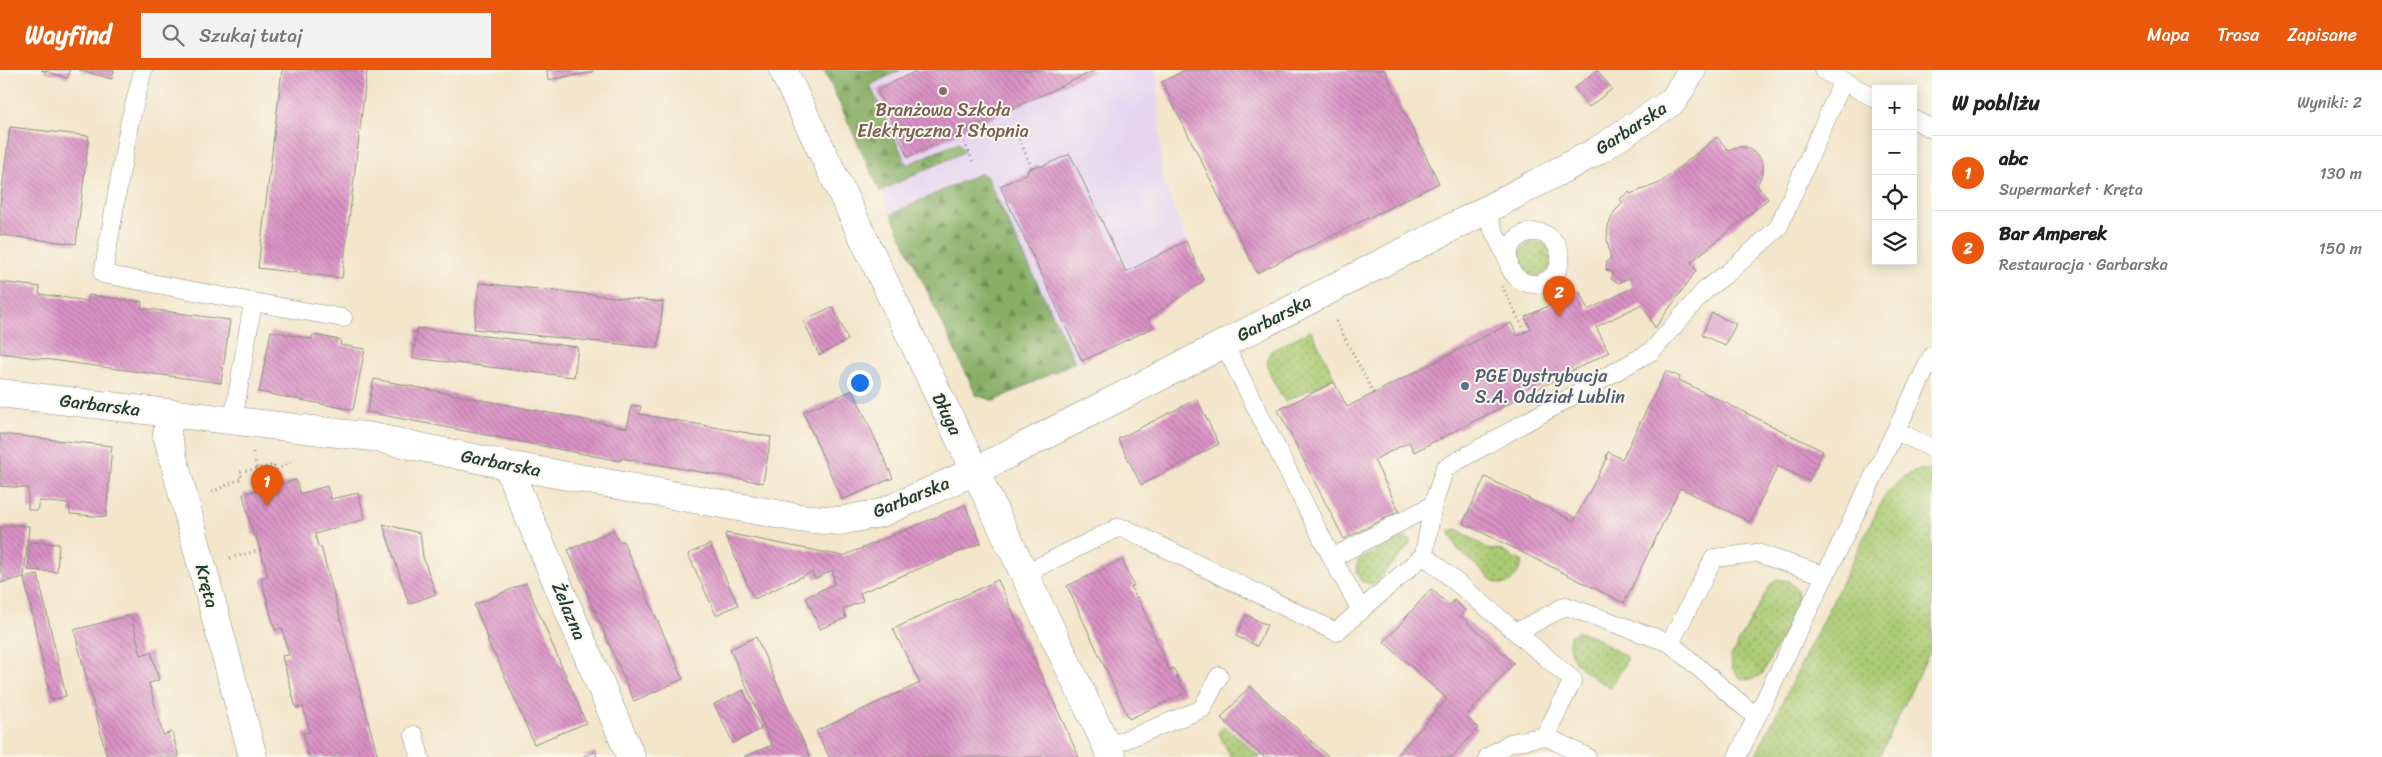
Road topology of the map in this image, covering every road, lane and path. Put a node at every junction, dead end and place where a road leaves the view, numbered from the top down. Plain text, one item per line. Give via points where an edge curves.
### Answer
1 (143, 70) edge
2 (783, 70) edge
3 (1692, 70) edge
4 (1823, 70) edge
5 (1842, 81) junction
6 (1872, 97) edge
7 (1917, 121) edge
8 (1932, 129) edge
9 (960, 133) dead end
10 (1019, 139) dead end
11 (973, 161) dead end
12 (1032, 168) dead end
13 (1487, 218) junction
14 (1522, 236) junction
15 (1509, 262) junction
16 (253, 302) junction
17 (1333, 316) dead end
18 (343, 318) dead end
19 (1224, 344) junction
20 (1932, 356) edge
21 (0, 393) edge
22 (1374, 394) dead end
23 (169, 414) junction
24 (233, 421) junction
25 (1896, 431) junction
26 (251, 446) dead end
27 (1932, 448) edge
28 (298, 457) dead end
29 (507, 465) junction
30 (257, 468) junction
31 (975, 471) junction
32 (205, 496) dead end
33 (1433, 505) junction
34 (261, 550) dead end
35 (1424, 555) junction
36 (236, 556) dead end
37 (1332, 558) junction
38 (1024, 574) junction
39 (1824, 575) junction
40 (1361, 610) junction
41 (1517, 632) junction
42 (1670, 643) junction
43 (1218, 676) dead end
44 (1756, 717) junction
45 (414, 735) dead end
46 (1545, 736) junction
47 (1109, 752) edge
48 (253, 757) edge
49 (420, 757) edge
50 (630, 757) edge
51 (1488, 757) edge
52 (1587, 757) edge
53 (1737, 757) edge

1 - 16 lane via 129,125 103,274
2 - 31 street, Długa
3 - 13 street, Garbarska via 1673,101
4 - 5 lane
5 - 6 lane
5 - 33 lane via 1778,228 1706,288 1652,351 1445,468
7 - 8 lane
9 - 11 path
10 - 12 path
13 - 14 lane via 1506,236
13 - 15 lane
13 - 19 street, Garbarska
14 - 15 lane via 1511,247
14 - 15 lane via 1537,232 1551,238 1559,252 1559,267 1550,279 1536,284 1521,281
16 - 18 lane
16 - 24 lane
17 - 22 path
19 - 31 street, Garbarska
19 - 37 lane
20 - 25 lane
21 - 23 street, Garbarska
23 - 24 street, Garbarska
23 - 48 street, Kręta via 167,435
24 - 29 street, Garbarska via 372,437
25 - 27 lane
25 - 39 lane
26 - 30 path
28 - 30 path via 276,470 274,465
29 - 31 street, Garbarska via 799,518 839,521 881,513
29 - 50 street, Żelazna
30 - 32 path via 240,472 242,478
31 - 38 street, Długa
33 - 35 lane
33 - 37 lane
34 - 36 path
35 - 40 lane
35 - 41 lane
37 - 40 lane
38 - 40 lane via 1117,528 1133,531 1336,632
38 - 47 street, Długa
39 - 42 lane via 1757,553 1714,558
39 - 44 lane
41 - 42 lane via 1566,606
41 - 46 lane via 1573,680
42 - 44 lane
43 - 47 lane via 1202,709
44 - 53 lane
45 - 49 lane
46 - 51 lane via 1510,743
46 - 52 lane

